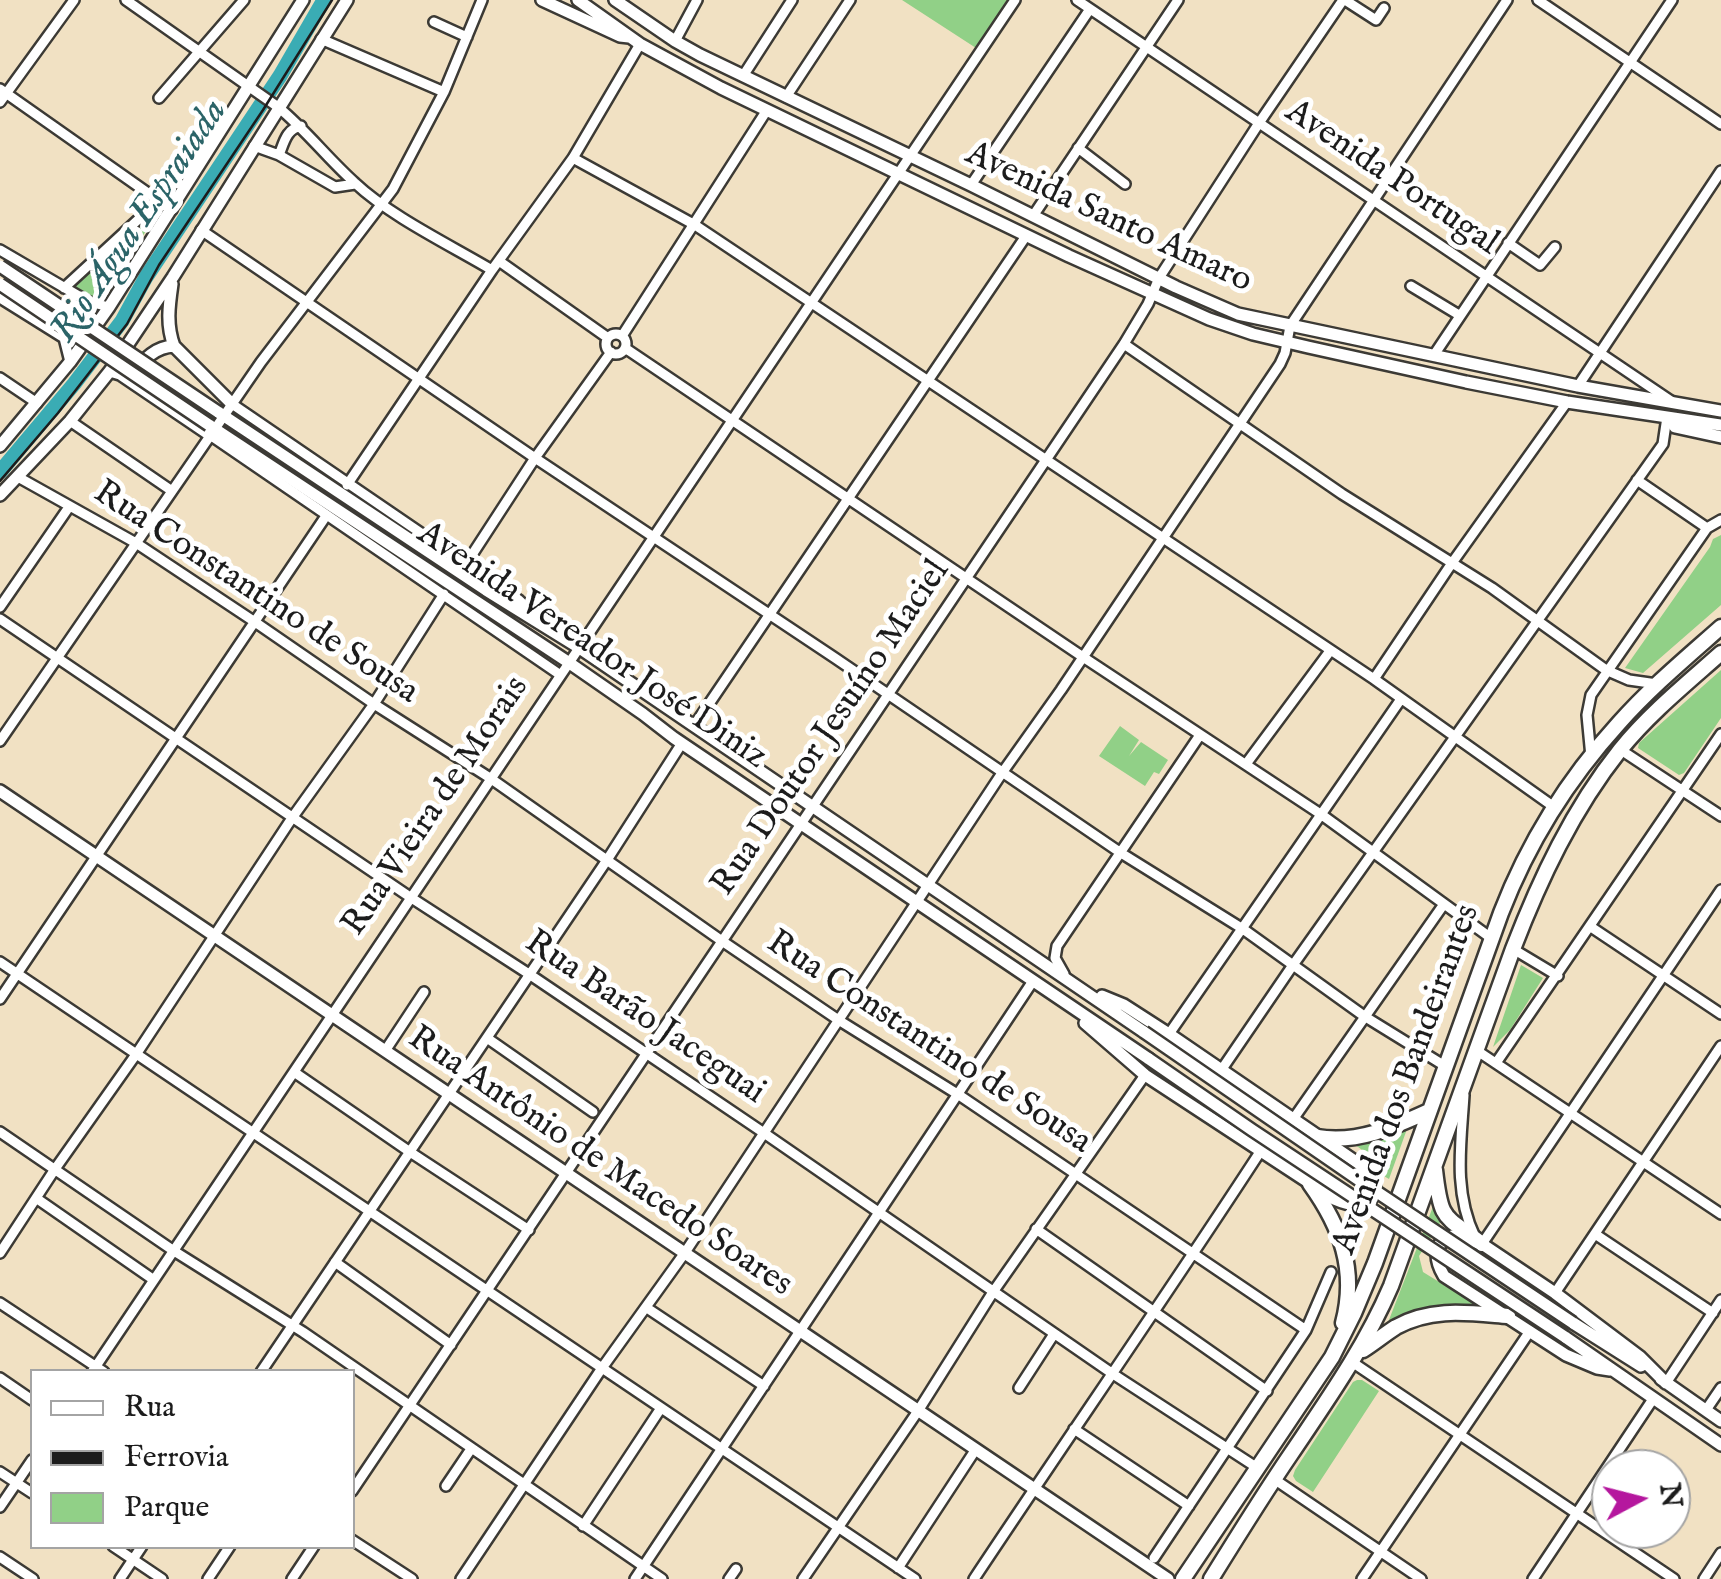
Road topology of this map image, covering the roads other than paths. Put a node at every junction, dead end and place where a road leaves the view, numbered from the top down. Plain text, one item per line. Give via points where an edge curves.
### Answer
1 (74, 0) edge
2 (126, 0) edge
3 (244, 0) edge
4 (303, 0) edge
5 (347, 0) edge
6 (482, 0) edge
7 (542, 0) edge
8 (578, 0) edge
9 (697, 0) edge
10 (792, 0) edge
11 (850, 0) edge
12 (1014, 0) edge
13 (1077, 0) edge
14 (1178, 0) edge
15 (1344, 0) edge
16 (1507, 0) edge
17 (1538, 0) edge
18 (1672, 0) edge
19 (622, 2) edge
20 (1384, 8) dead end
21 (1090, 9) junction
22 (434, 22) dead end
23 (466, 37) junction
24 (632, 37) junction
25 (321, 39) junction
26 (675, 41) junction
27 (1147, 47) junction
28 (199, 53) junction
29 (1630, 62) junction
30 (743, 76) junction
31 (250, 87) junction
32 (444, 92) junction
33 (2, 95) edge
34 (786, 97) junction
35 (159, 98) dead end
36 (277, 106) junction
37 (766, 110) junction
38 (1259, 122) junction
39 (1721, 124) edge
40 (302, 126) junction
41 (254, 146) junction
42 (1078, 148) junction
43 (279, 155) junction
44 (909, 157) junction
45 (572, 158) junction
46 (1721, 171) edge
47 (896, 174) junction
48 (355, 184) junction
49 (1125, 184) dead end
50 (971, 186) junction
51 (1373, 199) junction
52 (381, 204) junction
53 (172, 210) junction
54 (140, 216) dead end
55 (1034, 216) junction
56 (694, 225) junction
57 (201, 230) junction
58 (1026, 236) junction
59 (1508, 243) junction
60 (1555, 247) dead end
61 (0, 250) edge
62 (499, 260) junction
63 (0, 266) edge
64 (492, 270) junction
65 (173, 276) junction
66 (1486, 276) junction
67 (1159, 278) junction
68 (0, 284) edge
69 (1411, 286) dead end
70 (64, 288) junction
71 (0, 298) edge
72 (1159, 298) junction
73 (89, 302) junction
74 (308, 302) junction
75 (811, 302) junction
76 (109, 307) junction
77 (1459, 316) junction
78 (1290, 326) junction
79 (622, 336) junction
80 (64, 338) junction
81 (608, 338) junction
82 (1287, 342) junction
83 (1124, 344) junction
84 (174, 346) junction
85 (625, 348) junction
86 (611, 352) junction
87 (1599, 352) junction
88 (1434, 355) junction
89 (70, 362) junction
90 (110, 371) junction
91 (0, 378) edge
92 (418, 378) junction
93 (132, 382) junction
94 (928, 382) junction
95 (1578, 386) junction
96 (1721, 400) edge
97 (37, 402) junction
98 (1567, 402) junction
99 (1674, 403) junction
100 (232, 404) junction
101 (1694, 405) junction
102 (1721, 411) edge
103 (220, 414) junction
104 (1668, 417) junction
105 (70, 421) junction
106 (732, 422) junction
107 (1240, 423) junction
108 (1721, 425) edge
109 (211, 429) junction
110 (1721, 437) edge
111 (0, 446) edge
112 (535, 458) junction
113 (1046, 460) junction
114 (18, 477) junction
115 (1637, 480) junction
116 (347, 485) junction
117 (172, 491) junction
118 (0, 495) edge
119 (848, 498) junction
120 (69, 507) junction
121 (326, 516) junction
122 (1721, 520) edge
123 (1707, 528) junction
124 (652, 538) junction
125 (1163, 538) junction
126 (136, 544) junction
127 (1452, 563) junction
128 (466, 564) junction
129 (966, 578) junction
130 (444, 594) junction
131 (0, 607) edge
132 (769, 614) junction
133 (0, 618) edge
134 (1536, 618) junction
135 (255, 622) junction
136 (547, 628) junction
137 (1721, 628) edge
138 (578, 648) junction
139 (1330, 651) junction
140 (1721, 653) edge
141 (57, 657) junction
142 (1083, 657) junction
143 (568, 662) junction
144 (1606, 670) junction
145 (559, 674) junction
146 (1374, 680) junction
147 (1657, 684) junction
148 (888, 694) junction
149 (1401, 699) junction
150 (374, 704) junction
151 (694, 726) junction
152 (1200, 734) junction
153 (1721, 734) edge
154 (177, 738) junction
155 (1455, 738) junction
156 (0, 741) edge
157 (682, 743) junction
158 (1627, 754) dead end
159 (1591, 758) junction
160 (1246, 764) junction
161 (1002, 773) junction
162 (490, 778) junction
163 (0, 791) edge
164 (1683, 791) junction
165 (813, 806) junction
166 (1554, 806) junction
167 (1322, 815) junction
168 (1721, 816) edge
169 (292, 818) junction
170 (800, 824) junction
171 (1373, 852) junction
172 (1120, 853) junction
173 (97, 856) junction
174 (607, 860) junction
175 (929, 884) junction
176 (1721, 890) edge
177 (410, 897) junction
178 (917, 902) junction
179 (1444, 904) junction
180 (1591, 928) junction
181 (1243, 929) junction
182 (215, 935) junction
183 (1491, 938) junction
184 (722, 941) junction
185 (1513, 949) junction
186 (0, 962) edge
187 (1292, 964) junction
188 (17, 974) junction
189 (529, 974) junction
190 (1558, 976) junction
191 (1663, 976) junction
192 (1034, 980) junction
193 (1074, 984) junction
194 (424, 992) dead end
195 (0, 1000) edge
196 (1077, 1011) junction
197 (1721, 1014) edge
198 (332, 1015) junction
199 (1364, 1016) junction
200 (840, 1021) junction
201 (1169, 1034) junction
202 (487, 1038) junction
203 (1721, 1046) edge
204 (1476, 1050) junction
205 (385, 1051) junction
206 (137, 1053) junction
207 (646, 1055) junction
208 (1496, 1063) junction
209 (1445, 1066) junction
210 (1222, 1069) junction
211 (294, 1072) junction
212 (1145, 1075) junction
213 (1465, 1080) junction
214 (449, 1095) junction
215 (958, 1095) junction
216 (1430, 1111) junction
217 (593, 1112) dead end
218 (1571, 1113) junction
219 (1294, 1118) junction
220 (0, 1132) edge
221 (254, 1132) junction
222 (764, 1132) junction
223 (1317, 1137) junction
224 (410, 1152) junction
225 (1260, 1152) junction
226 (1642, 1162) junction
227 (1434, 1166) junction
228 (56, 1168) junction
229 (1076, 1174) junction
230 (566, 1175) junction
231 (1310, 1184) junction
232 (36, 1198) junction
233 (370, 1212) junction
234 (878, 1212) junction
235 (1721, 1214) edge
236 (1036, 1229) junction
237 (529, 1230) junction
238 (1595, 1234) junction
239 (1479, 1241) junction
240 (174, 1251) junction
241 (0, 1252) edge
242 (684, 1254) junction
243 (1193, 1255) junction
244 (336, 1262) junction
245 (1330, 1272) dead end
246 (154, 1280) junction
247 (487, 1292) junction
248 (993, 1292) junction
249 (1556, 1293) junction
250 (1721, 1300) edge
251 (0, 1302) edge
252 (647, 1308) junction
253 (1713, 1313) junction
254 (1155, 1314) junction
255 (1508, 1316) junction
256 (292, 1326) junction
257 (1306, 1330) junction
258 (1530, 1331) junction
259 (800, 1332) junction
260 (1054, 1334) junction
261 (451, 1345) junction
262 (1332, 1357) junction
263 (1355, 1358) junction
264 (602, 1368) junction
265 (96, 1369) edge
266 (98, 1369) edge
267 (263, 1369) edge
268 (1610, 1370) junction
269 (1114, 1374) junction
270 (0, 1378) edge
271 (1666, 1382) junction
272 (764, 1386) junction
273 (1018, 1388) dead end
274 (1721, 1388) edge
275 (1267, 1392) junction
276 (30, 1399) edge
277 (1654, 1400) junction
278 (410, 1406) junction
279 (661, 1408) junction
280 (1706, 1410) junction
281 (918, 1411) junction
282 (1721, 1421) edge
283 (1074, 1429) junction
284 (1460, 1434) junction
285 (1721, 1445) edge
286 (470, 1448) junction
287 (722, 1449) junction
288 (976, 1449) junction
289 (1227, 1449) junction
290 (30, 1463) edge
291 (1256, 1468) junction
292 (0, 1472) edge
293 (1274, 1479) junction
294 (17, 1483) junction
295 (523, 1485) junction
296 (446, 1486) dead end
297 (355, 1487) edge
298 (1034, 1488) junction
299 (30, 1493) edge
300 (1188, 1506) junction
301 (0, 1508) edge
302 (1578, 1514) junction
303 (583, 1526) junction
304 (839, 1527) junction
305 (355, 1542) edge
306 (117, 1549) edge
307 (140, 1549) edge
308 (228, 1549) edge
309 (312, 1549) edge
310 (1380, 1551) junction
311 (1721, 1553) edge
312 (0, 1557) edge
313 (1154, 1558) dead end
314 (133, 1560) junction
315 (643, 1567) junction
316 (898, 1568) junction
317 (33, 1579) edge
318 (120, 1579) edge
319 (162, 1579) edge
320 (208, 1579) edge
321 (292, 1579) edge
322 (412, 1579) edge
323 (461, 1579) edge
324 (635, 1579) edge
325 (662, 1579) edge
326 (803, 1579) edge
327 (914, 1579) edge
328 (974, 1579) edge
329 (1168, 1579) edge
330 (1183, 1579) edge
331 (1211, 1579) edge
332 (1362, 1579) edge
333 (1421, 1579) edge
334 (1533, 1579) edge
335 (1674, 1579) edge
336 (1704, 1579) edge

1 - 33 street
2 - 28 street
3 - 28 street
4 - 31 main road
5 - 25 main road
6 - 23 street
7 - 24 main road, Avenida Santo Amaro
8 - 24 main road
9 - 26 street
10 - 30 street
11 - 34 street
12 - 44 street, Rua Vieira de Morais
13 - 21 street, Avenida Portugal
14 - 27 street
15 - 20 street via 1376,20
15 - 38 street, Rua Doutor Jesuíno Maciel
16 - 51 street
17 - 29 street
18 - 29 street
19 - 26 main road, Avenida Santo Amaro
21 - 27 street, Avenida Portugal
21 - 50 street
22 - 23 street
23 - 32 street
24 - 37 main road, Avenida Santo Amaro
24 - 45 street
25 - 32 street
25 - 36 main road
26 - 30 main road, Avenida Santo Amaro
27 - 38 street, Avenida Portugal
27 - 42 street
28 - 31 street
28 - 35 street
29 - 39 street
29 - 59 street
30 - 34 main road, Avenida Santo Amaro
31 - 36 street
31 - 53 main road
32 - 52 street
33 - 53 street
34 - 44 main road, Avenida Santo Amaro
36 - 40 street
36 - 41 main road
37 - 47 main road, Avenida Santo Amaro
37 - 56 street
38 - 51 street, Avenida Portugal
38 - 67 street, Rua Doutor Jesuíno Maciel
40 - 43 street via 288,132
40 - 48 street
41 - 43 street
41 - 57 main road
42 - 49 street
42 - 55 street
43 - 48 street via 335,187
44 - 47 street, Rua Vieira de Morais
44 - 50 main road, Avenida Santo Amaro
45 - 56 street
45 - 62 street
46 - 87 street
47 - 58 main road, Avenida Santo Amaro
47 - 75 street, Rua Vieira de Morais
48 - 52 street
50 - 55 main road, Avenida Santo Amaro
51 - 66 street, Avenida Portugal
51 - 78 street
52 - 64 street
52 - 74 street
53 - 76 main road
54 - 70 street
55 - 67 main road, Avenida Santo Amaro
56 - 75 street
56 - 79 street
57 - 65 main road
57 - 74 street
58 - 72 main road, Avenida Santo Amaro
58 - 94 street
59 - 60 street via 1540,265
59 - 66 street
61 - 70 street
62 - 64 street
62 - 81 street
63 - 103 main road, Avenida Vereador José Diniz, bridge
64 - 92 street
65 - 84 main road via 168,315
65 - 90 main road
66 - 77 street
66 - 87 street, Avenida Portugal
67 - 72 street, Rua Doutor Jesuíno Maciel
67 - 78 main road, Avenida Santo Amaro via 1238,314
68 - 109 main road, Avenida Vereador José Diniz, bridge
69 - 77 street
70 - 73 street
71 - 80 street
72 - 82 main road, Avenida Santo Amaro
72 - 83 street, Rua Doutor Jesuíno Maciel
73 - 76 street
73 - 80 street
74 - 92 street
74 - 100 street
75 - 94 street
75 - 106 street, Rua Vieira de Morais
76 - 89 main road
77 - 88 street
78 - 82 street
78 - 88 main road, Avenida Santo Amaro
79 - 81 street
79 - 85 street
80 - 89 street
81 - 86 street
82 - 98 main road, Avenida Santo Amaro
82 - 107 street via 1284,358
83 - 107 street
83 - 113 street, Rua Doutor Jesuíno Maciel
84 - 93 main road via 156,349
84 - 100 main road
85 - 86 street
85 - 106 street
86 - 112 street
87 - 95 street
87 - 99 street, Avenida Portugal
88 - 95 main road, Avenida Santo Amaro
89 - 97 main road
90 - 93 main road
90 - 105 main road
91 - 97 street
92 - 112 street
92 - 116 street
93 - 109 main road
94 - 113 street
94 - 119 street
95 - 99 main road, Avenida Santo Amaro
96 - 101 main road
97 - 111 main road
98 - 104 main road, Avenida Santo Amaro
98 - 127 street
99 - 101 main road, Avenida Santo Amaro
100 - 103 street
100 - 116 street, Avenida Vereador José Diniz
101 - 102 main road, Avenida Santo Amaro
103 - 109 street
103 - 136 main road, Avenida Vereador José Diniz
104 - 108 main road, Avenida Santo Amaro
104 - 110 main road via 1676,427
104 - 115 street via 1665,438
105 - 114 main road
105 - 117 street
106 - 119 street
106 - 124 street, Rua Vieira de Morais
107 - 125 street
107 - 127 street
109 - 117 street
109 - 121 street, Avenida Vereador José Diniz
109 - 143 main road, Avenida Vereador José Diniz
112 - 124 street
112 - 128 street
113 - 125 street
113 - 129 street, Rua Doutor Jesuíno Maciel
114 - 118 main road
114 - 120 street, Rua Constantino de Sousa
115 - 123 street
115 - 134 street
116 - 128 street, Avenida Vereador José Diniz
117 - 126 street
119 - 129 street
119 - 132 street
120 - 126 street, Rua Constantino de Sousa
120 - 131 street
121 - 130 street, Avenida Vereador José Diniz
121 - 135 street
122 - 123 street
123 - 144 street
124 - 132 street
124 - 138 street, Rua Vieira de Morais
125 - 139 street
125 - 142 street
126 - 135 street, Rua Constantino de Sousa
126 - 141 street
127 - 134 street
127 - 146 street
128 - 136 street, Avenida Vereador José Diniz
129 - 142 street
129 - 148 street, Rua Doutor Jesuíno Maciel
130 - 145 street, Avenida Vereador José Diniz
130 - 150 street
132 - 148 street
132 - 151 street
133 - 141 street, Rua Barão Jaceguai
134 - 144 street
134 - 155 street
135 - 150 street, Rua Constantino de Sousa
135 - 154 street
136 - 138 main road, Avenida Vereador José Diniz
137 - 147 highway, Avenida dos Bandeirantes
138 - 143 street, Rua Vieira de Morais
138 - 151 main road, Avenida Vereador José Diniz
139 - 146 street
139 - 160 street
140 - 185 highway, Avenida dos Bandeirantes via 1660,708 1594,787 1548,865
141 - 154 street, Rua Barão Jaceguai
141 - 156 street
142 - 152 street
142 - 161 street
143 - 145 street, Rua Vieira de Morais
143 - 157 main road, Avenida Vereador José Diniz
144 - 147 street
144 - 159 street via 1587,706
145 - 162 street, Rua Vieira de Morais
146 - 149 street
147 - 159 highway, Avenida dos Bandeirantes
148 - 161 street
148 - 165 street, Rua Doutor Jesuíno Maciel
149 - 155 street
149 - 167 street
150 - 162 street, Rua Constantino de Sousa
150 - 169 street
151 - 165 main road, Avenida Vereador José Diniz
152 - 160 street
152 - 172 street
153 - 164 street
154 - 169 street, Rua Barão Jaceguai
154 - 173 street
155 - 166 street
155 - 171 street
157 - 170 main road, Avenida Vereador José Diniz
157 - 174 street
158 - 164 street
159 - 166 highway, Avenida dos Bandeirantes
160 - 167 street
161 - 172 street
161 - 175 street
162 - 174 street, Rua Constantino de Sousa
162 - 177 street, Rua Vieira de Morais
163 - 173 main road, Rua Antônio de Macedo Soares
164 - 168 street
164 - 180 street
165 - 170 street, Rua Doutor Jesuíno Maciel
165 - 175 main road, Avenida Vereador José Diniz
166 - 183 highway, Avenida dos Bandeirantes
167 - 171 street
167 - 181 street
169 - 177 street, Rua Barão Jaceguai
169 - 182 street
170 - 178 main road, Avenida Vereador José Diniz
170 - 184 street, Rua Doutor Jesuíno Maciel
171 - 179 street
171 - 187 street
172 - 181 street
172 - 193 street via 1057,946 1056,964
173 - 182 main road, Rua Antônio de Macedo Soares
173 - 188 street
174 - 184 street, Rua Constantino de Sousa
174 - 189 street
175 - 178 street
175 - 193 main road, Avenida Vereador José Diniz
176 - 191 street
177 - 189 street, Rua Barão Jaceguai
177 - 198 street, Rua Vieira de Morais
178 - 192 main road, Avenida Vereador José Diniz
178 - 200 street
179 - 183 street
179 - 199 street
180 - 190 street
180 - 191 street
181 - 187 street
181 - 201 street
182 - 198 main road, Rua Antônio de Macedo Soares
182 - 206 street
183 - 209 highway, Avenida dos Bandeirantes
184 - 200 street, Rua Constantino de Sousa
184 - 207 street, Rua Doutor Jesuíno Maciel
185 - 190 street
185 - 204 highway, Avenida dos Bandeirantes
186 - 188 street
187 - 199 street
187 - 210 street
188 - 195 street
188 - 206 street
189 - 202 street
189 - 207 street, Rua Barão Jaceguai
190 - 208 street
191 - 197 street
191 - 218 street
192 - 196 main road, Avenida Vereador José Diniz
192 - 215 street
193 - 201 main road via 1124,1004
193 - 271 main road, Avenida Vereador José Diniz, bridge
194 - 205 street
196 - 212 main road
196 - 268 main road, Avenida Vereador José Diniz, bridge
198 - 205 main road, Rua Antônio de Macedo Soares
198 - 211 street, Rua Vieira de Morais
199 - 209 street
199 - 219 street
200 - 215 street, Rua Constantino de Sousa
200 - 222 street
201 - 210 main road
202 - 214 street
202 - 217 street
203 - 226 street
204 - 208 street
204 - 213 highway, Avenida dos Bandeirantes
205 - 214 main road, Rua Antônio de Macedo Soares
206 - 221 street
206 - 228 street
207 - 222 street, Rua Barão Jaceguai
207 - 230 street, Rua Doutor Jesuíno Maciel
208 - 218 street
209 - 216 highway, Avenida dos Bandeirantes
210 - 219 main road
211 - 221 street, Rua Vieira de Morais
211 - 224 street
212 - 225 main road
212 - 229 street
213 - 227 highway, Avenida dos Bandeirantes
213 - 239 street, Avenida dos Bandeirantes via 1460,1188
214 - 224 street
214 - 230 main road, Rua Antônio de Macedo Soares
215 - 229 street, Rua Constantino de Sousa
215 - 234 street
216 - 223 highway via 1362,1136
216 - 262 highway, Avenida dos Bandeirantes via 1375,1263
218 - 226 street
218 - 239 street
219 - 223 main road
220 - 228 street
221 - 233 street
221 - 240 street, Rua Vieira de Morais
222 - 234 street, Rua Barão Jaceguai
222 - 242 street
223 - 231 main road via 1372,1174 1375,1191 1355,1206
224 - 233 street
224 - 237 street
225 - 231 main road
225 - 243 street
226 - 235 street
226 - 238 street
227 - 239 highway via 1446,1217
227 - 263 highway, Avenida dos Bandeirantes via 1376,1322
228 - 232 street
228 - 240 street
229 - 236 street
229 - 243 street, Rua Constantino de Sousa
230 - 237 street, Rua Doutor Jesuíno Maciel
230 - 242 main road, Rua Antônio de Macedo Soares
231 - 262 highway via 1340,1233 1346,1267 1344,1318
232 - 241 street
232 - 246 street
233 - 244 street
233 - 247 street
234 - 248 street, Rua Barão Jaceguai
234 - 259 street
236 - 248 street
236 - 254 street
237 - 247 street, Rua Doutor Jesuíno Maciel
238 - 249 street
238 - 253 street
239 - 249 main road
239 - 255 main road via 1445,1238 1436,1251 1438,1264 1444,1276
240 - 246 street, Rua Vieira de Morais
240 - 256 street
242 - 252 street
242 - 259 main road, Rua Antônio de Macedo Soares
243 - 254 street
243 - 257 street, Rua Constantino de Sousa
244 - 256 street
244 - 261 street
245 - 257 street
246 - 266 street, Rua Vieira de Morais
247 - 261 street, Rua Doutor Jesuíno Maciel
247 - 264 street
248 - 260 street, Rua Barão Jaceguai
248 - 281 street
249 - 271 main road
250 - 253 street
251 - 265 street
252 - 264 street
252 - 272 street
253 - 271 street
254 - 269 street
254 - 275 street
255 - 258 main road
255 - 263 highway via 1422,1316
256 - 267 street
256 - 278 street
257 - 275 street
258 - 268 main road via 1566,1355
258 - 284 street
259 - 272 street
259 - 281 main road, Rua Antônio de Macedo Soares
260 - 269 street, Rua Barão Jaceguai
260 - 273 street
261 - 278 street, Rua Doutor Jesuíno Maciel
262 - 291 highway, Avenida dos Bandeirantes
263 - 284 street
263 - 293 highway, Avenida dos Bandeirantes
264 - 279 street
264 - 295 street
268 - 277 main road
269 - 283 street
269 - 289 street, Rua Barão Jaceguai
270 - 276 street
271 - 280 main road
272 - 287 street
274 - 280 street
275 - 289 street
277 - 285 main road
277 - 302 street
278 - 286 street
278 - 297 street, Rua Doutor Jesuíno Maciel
279 - 287 street
279 - 303 street
280 - 282 main road
281 - 288 main road, Rua Antônio de Macedo Soares
281 - 304 street
283 - 298 street
283 - 300 street
284 - 302 street
284 - 310 street
286 - 295 street
286 - 296 street
287 - 304 street
287 - 315 street
288 - 298 main road, Rua Antônio de Macedo Soares
288 - 316 street
289 - 291 street, Rua Barão Jaceguai
289 - 300 street
290 - 294 street
291 - 330 highway, Avenida dos Bandeirantes
292 - 294 street
293 - 310 street
293 - 331 highway, Avenida dos Bandeirantes
294 - 299 street
294 - 301 street
295 - 303 street
295 - 323 street
298 - 328 street
298 - 329 main road, Rua Antônio de Macedo Soares
300 - 313 street
302 - 334 street
302 - 335 street
303 - 315 street
304 - 316 street
304 - 326 street
305 - 322 street
306 - 314 street
307 - 314 street
308 - 320 street
309 - 321 street
310 - 332 street
310 - 333 street
311 - 336 street
312 - 317 street
314 - 318 street
314 - 319 street
315 - 324 street
315 - 325 street
316 - 327 street

